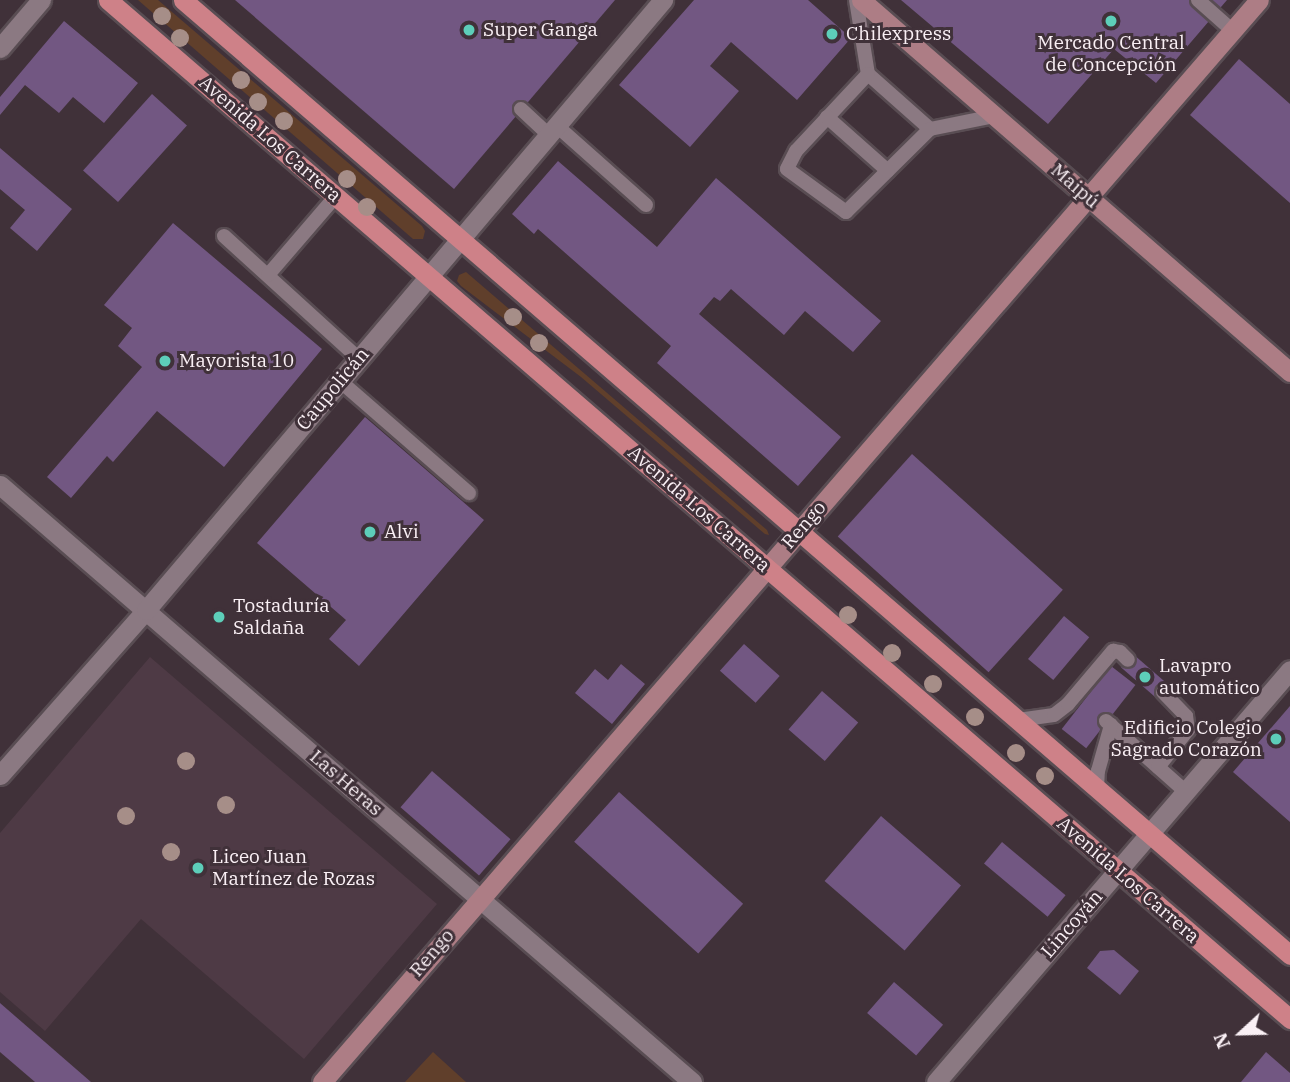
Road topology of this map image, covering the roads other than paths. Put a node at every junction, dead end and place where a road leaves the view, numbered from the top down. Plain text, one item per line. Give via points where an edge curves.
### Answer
1 (41, 0) edge
2 (108, 0) edge
3 (184, 0) edge
4 (663, 0) edge
5 (858, 0) edge
6 (1198, 0) edge
7 (1259, 0) edge
8 (1233, 31) junction
9 (0, 48) edge
10 (868, 74) junction
11 (521, 109) dead end
12 (994, 116) junction
13 (827, 117) junction
14 (930, 129) junction
15 (553, 131) junction
16 (888, 171) junction
17 (336, 196) junction
18 (1088, 197) junction
19 (646, 205) dead end
20 (224, 236) dead end
21 (461, 240) junction
22 (268, 275) junction
23 (429, 276) junction
24 (359, 359) junction
25 (1290, 372) edge
26 (340, 381) junction
27 (0, 485) edge
28 (469, 493) dead end
29 (798, 532) junction
30 (767, 568) junction
31 (146, 610) junction
32 (1128, 660) dead end
33 (1290, 670) edge
34 (1163, 692) dead end
35 (1018, 720) junction
36 (1158, 767) junction
37 (0, 775) edge
38 (1097, 788) junction
39 (1186, 792) junction
40 (1150, 833) junction
41 (1117, 871) junction
42 (479, 898) junction
43 (1290, 955) edge
44 (1290, 1019) edge
45 (322, 1082) edge
46 (692, 1082) edge
47 (936, 1082) edge

1 - 9 street
2 - 17 main road, Avenida Los Carrera
3 - 21 main road
4 - 15 street, Caupolicán
5 - 10 lane
5 - 12 main road, Maipú
6 - 8 lane
7 - 8 main road, Rengo
8 - 18 main road, Rengo
10 - 13 lane
10 - 14 lane
11 - 15 lane
12 - 14 lane
12 - 18 main road, Maipú
13 - 16 lane
13 - 16 lane via 796,151 787,169 846,212
14 - 16 lane
15 - 19 lane
15 - 21 street, Caupolicán
17 - 22 lane
17 - 23 main road, Avenida Los Carrera
18 - 25 main road, Maipú
18 - 29 main road, Rengo
20 - 22 lane
21 - 23 street, Caupolicán
21 - 29 main road
22 - 24 lane
23 - 24 street, Caupolicán
23 - 30 main road, Avenida Los Carrera
24 - 26 street, Caupolicán
26 - 28 lane
26 - 31 street, Caupolicán
27 - 31 street, Las Heras
29 - 30 main road, Rengo
29 - 35 main road
30 - 41 main road, Avenida Los Carrera
30 - 42 main road, Rengo
31 - 37 street, Caupolicán
31 - 42 street, Las Heras
32 - 35 lane via 1113,651 1074,703 1042,719
33 - 39 street, Lincoyán
34 - 36 lane via 1186,716 1188,730
35 - 38 main road
36 - 38 lane via 1109,723
36 - 39 lane
38 - 40 main road
39 - 40 street, Lincoyán
40 - 41 street, Lincoyán
40 - 43 main road
41 - 44 main road, Avenida Los Carrera
41 - 47 street, Lincoyán
42 - 45 main road, Rengo
42 - 46 street, Las Heras

